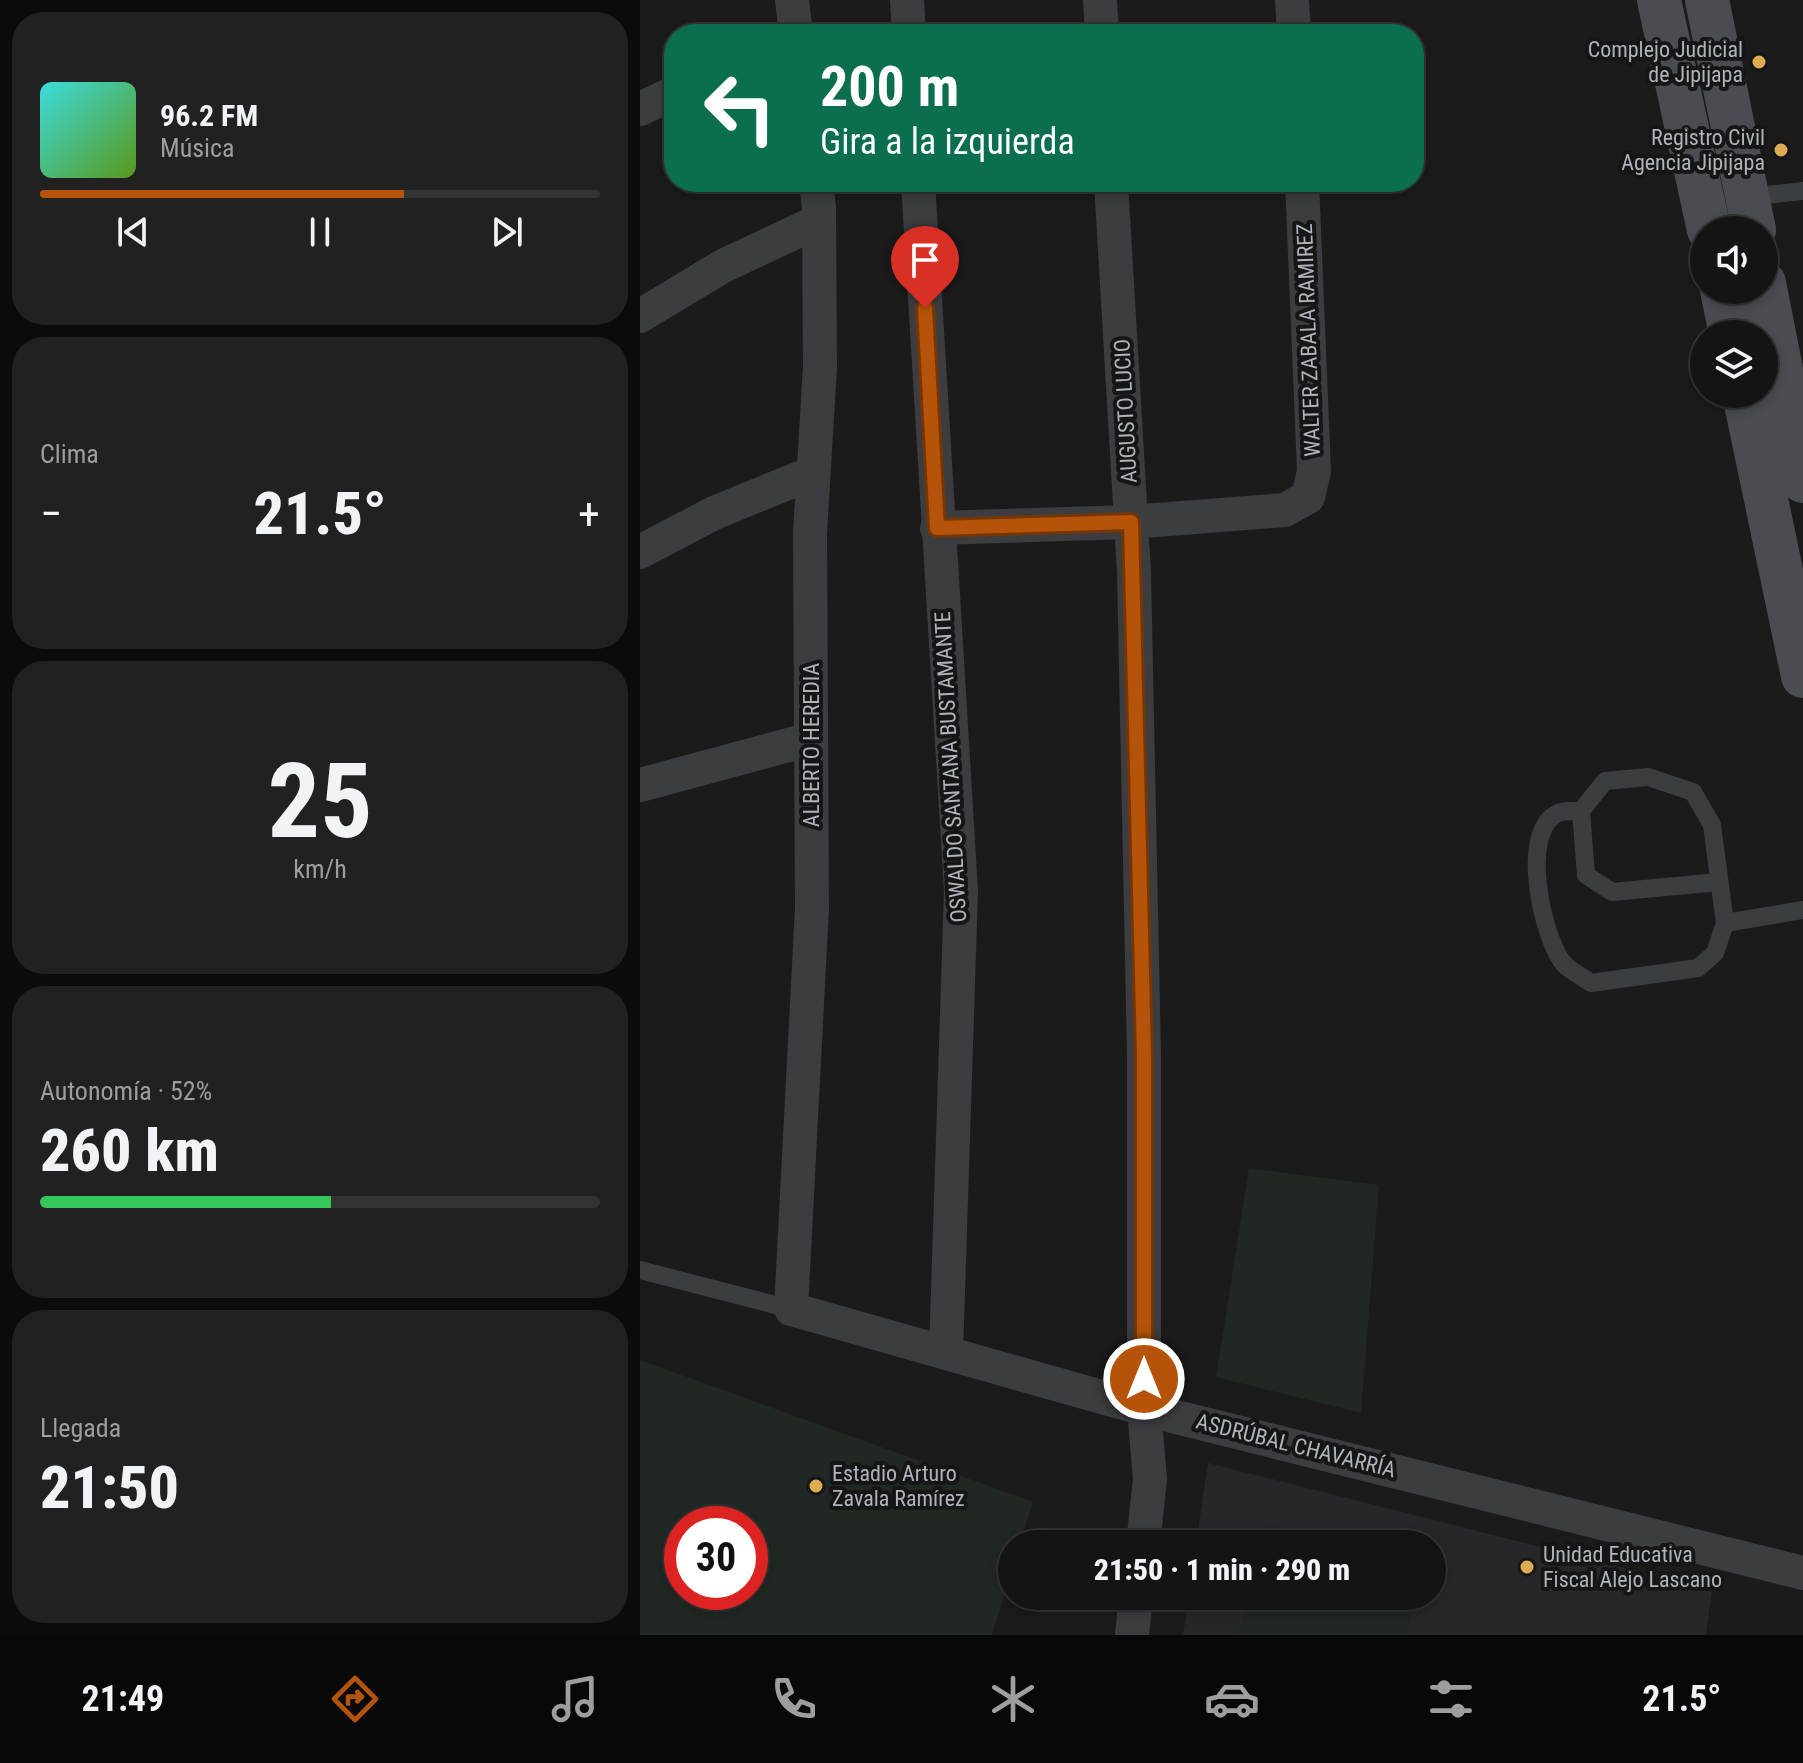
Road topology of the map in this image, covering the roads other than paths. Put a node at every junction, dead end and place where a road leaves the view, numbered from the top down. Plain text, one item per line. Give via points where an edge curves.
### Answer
1 (907, 0) edge
2 (1100, 0) edge
3 (1292, 0) edge
4 (1659, 0) edge
5 (1707, 0) edge
6 (908, 24) edge
7 (1101, 24) edge
8 (1293, 24) edge
9 (664, 98) edge
10 (640, 109) edge
11 (1803, 191) edge
12 (817, 192) edge
13 (919, 192) edge
14 (1112, 192) edge
15 (1302, 192) edge
16 (1750, 214) edge
17 (1706, 216) edge
18 (819, 221) junction
19 (1768, 304) edge
20 (640, 316) edge
21 (1747, 408) edge
22 (813, 479) junction
23 (1803, 481) edge
24 (1131, 522) junction
25 (937, 528) junction
26 (640, 552) edge
27 (1803, 676) edge
28 (811, 739) junction
29 (640, 785) edge
30 (1581, 811) junction
31 (1719, 882) junction
32 (1803, 910) edge
33 (1725, 923) junction
34 (640, 1270) edge
35 (791, 1309) junction
36 (946, 1353) junction
37 (1144, 1409) junction
38 (1145, 1530) edge
39 (1803, 1573) edge
40 (1135, 1610) edge
41 (1132, 1635) edge

1 - 6 street
2 - 7 street
3 - 8 street
4 - 17 main road
5 - 16 main road
9 - 10 street
11 - 16 lane
12 - 18 street, ALBERTO HEREDIA
13 - 25 street, OSWALDO SANTANA BUSTAMANTE
14 - 24 street, AUGUSTO LUCIO
15 - 24 street, WALTER ZABALA RAMIREZ via 1314,471 1308,497 1285,510
18 - 20 street via 723,266
18 - 22 street, ALBERTO HEREDIA via 820,367
19 - 23 main road
21 - 27 main road
22 - 26 street via 800,478 714,513
22 - 28 street, ALBERTO HEREDIA
24 - 25 street
24 - 37 street, AUGUSTO LUCIO via 1144,1056
25 - 36 street, OSWALDO SANTANA BUSTAMANTE via 961,891
28 - 29 street
28 - 35 street, ALBERTO HEREDIA via 812,908
30 - 31 lane via 1586,875 1612,892
30 - 31 lane via 1605,781 1648,777 1693,792 1712,825
30 - 33 lane via 1558,812 1544,825 1535,847 1546,933 1563,964 1591,983 1698,968 1715,953
31 - 33 lane
32 - 33 lane
34 - 35 lane
35 - 36 street, ASDRÚBAL CHAVARRÍA
36 - 37 street, ASDRÚBAL CHAVARRÍA
37 - 38 street, AUGUSTO LUCIO via 1150,1479
37 - 39 street, ASDRÚBAL CHAVARRÍA
40 - 41 street

